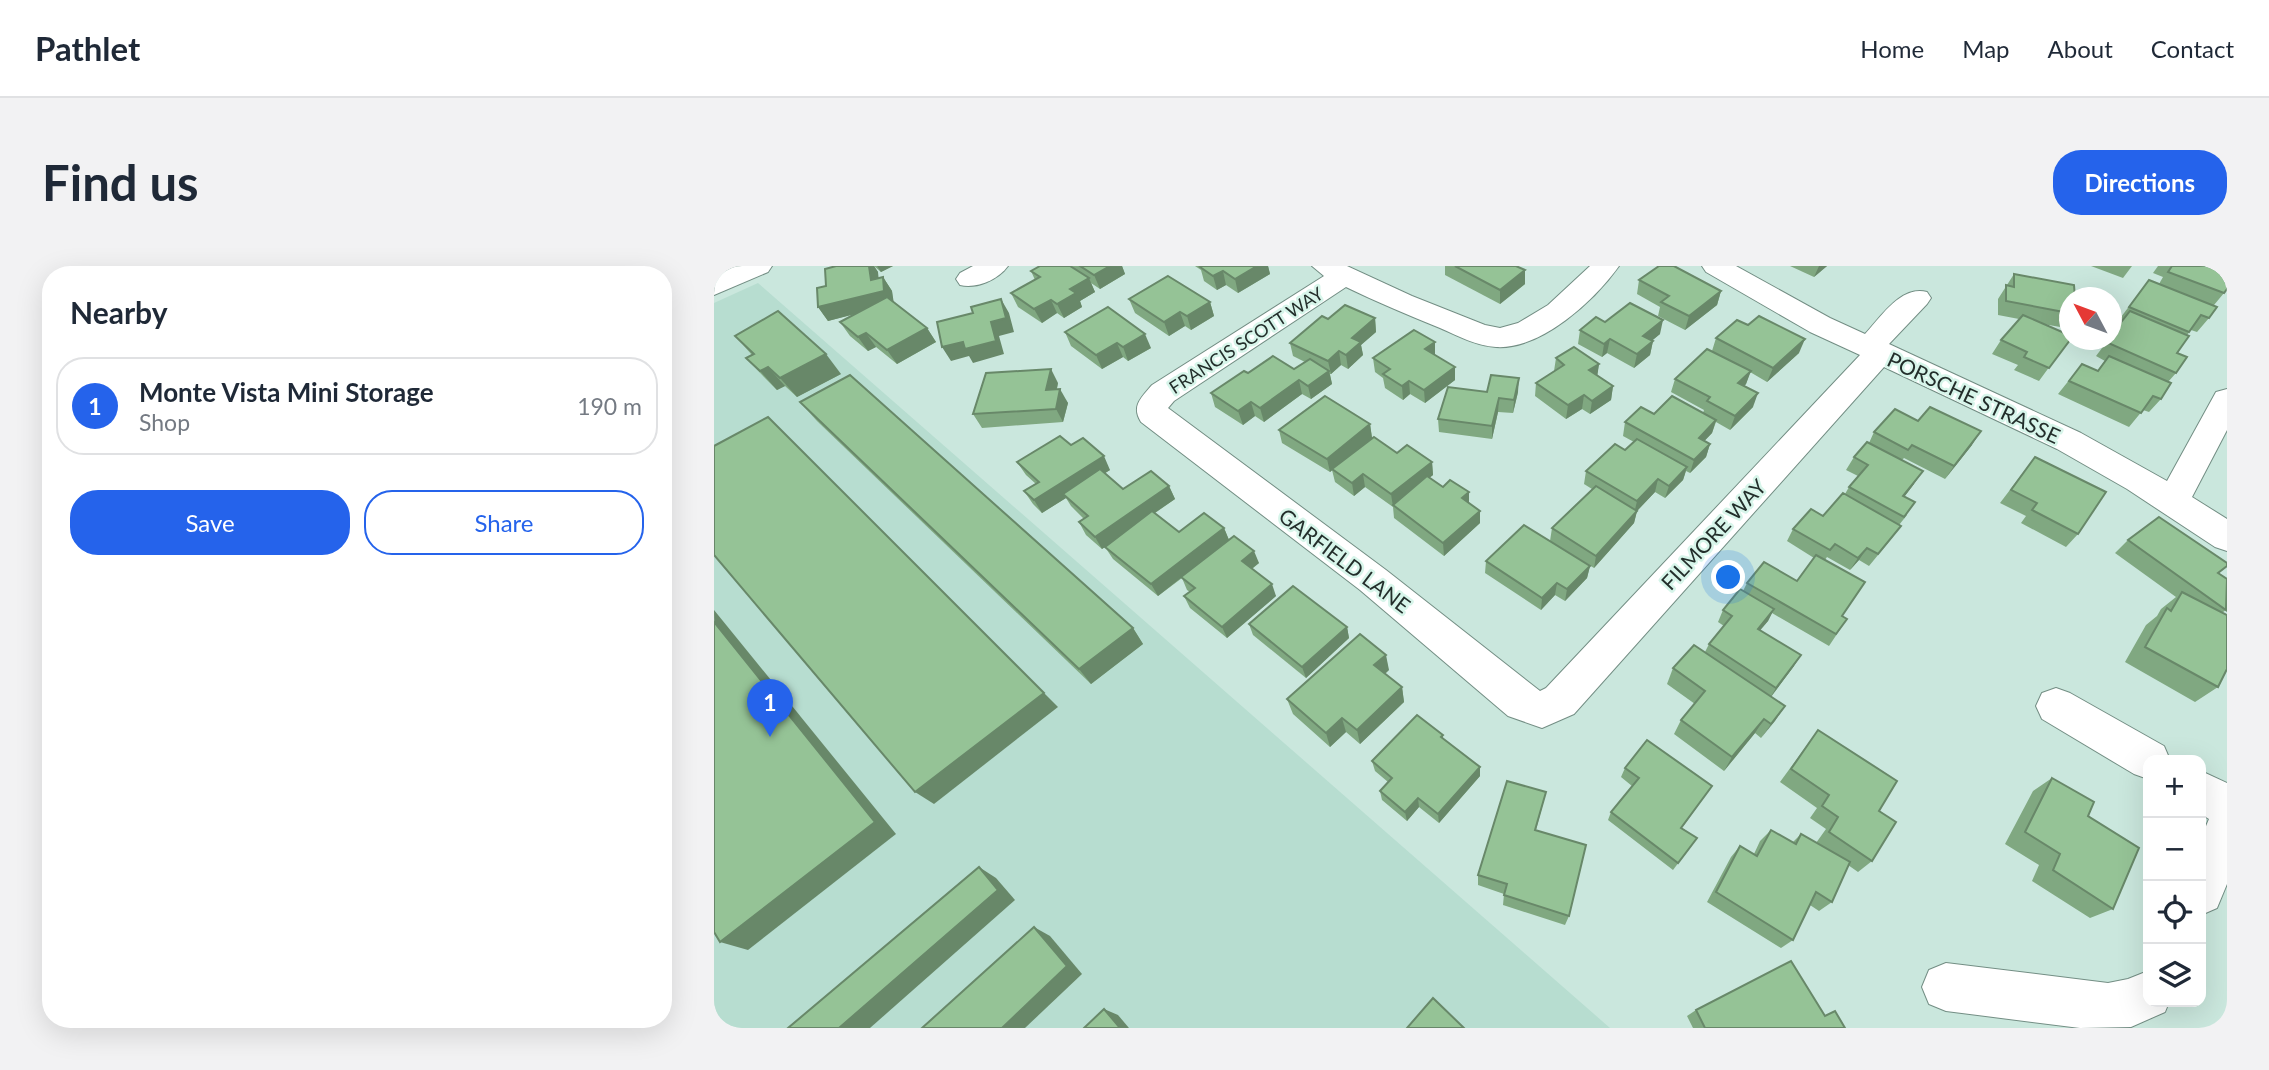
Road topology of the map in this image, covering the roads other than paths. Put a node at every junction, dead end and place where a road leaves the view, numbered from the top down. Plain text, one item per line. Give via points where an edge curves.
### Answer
1 (758, 266) edge
2 (1605, 266) edge
3 (1716, 266) edge
4 (1335, 271) edge
5 (714, 286) edge
6 (1917, 298) dead end
7 (1874, 349) junction
8 (2227, 400) edge
9 (1152, 406) joint
10 (2173, 500) junction
11 (2227, 537) edge
12 (2056, 706) dead end
13 (1542, 710) joint
14 (2143, 757) edge
15 (2206, 794) edge
16 (2227, 806) edge
17 (2227, 827) edge
18 (2205, 881) edge
19 (1945, 987) dead end
20 (2143, 997) edge

1 - 5 street
2 - 4 street via 1563,307 1523,332 1499,338 1390,298
3 - 7 street, PORSCHE STRASSE via 1800,315
4 - 9 street, FRANCIS SCOTT WAY via 1163,393
6 - 7 street, FILMORE WAY
7 - 10 street, PORSCHE STRASSE via 2069,441
7 - 13 street, FILMORE WAY via 1560,701
8 - 10 street
9 - 13 street, GARFIELD LANE via 1158,420 1373,580 1522,704
10 - 11 street, PORSCHE STRASSE
12 - 14 street
15 - 16 street
17 - 18 street
19 - 20 street via 2108,1007

